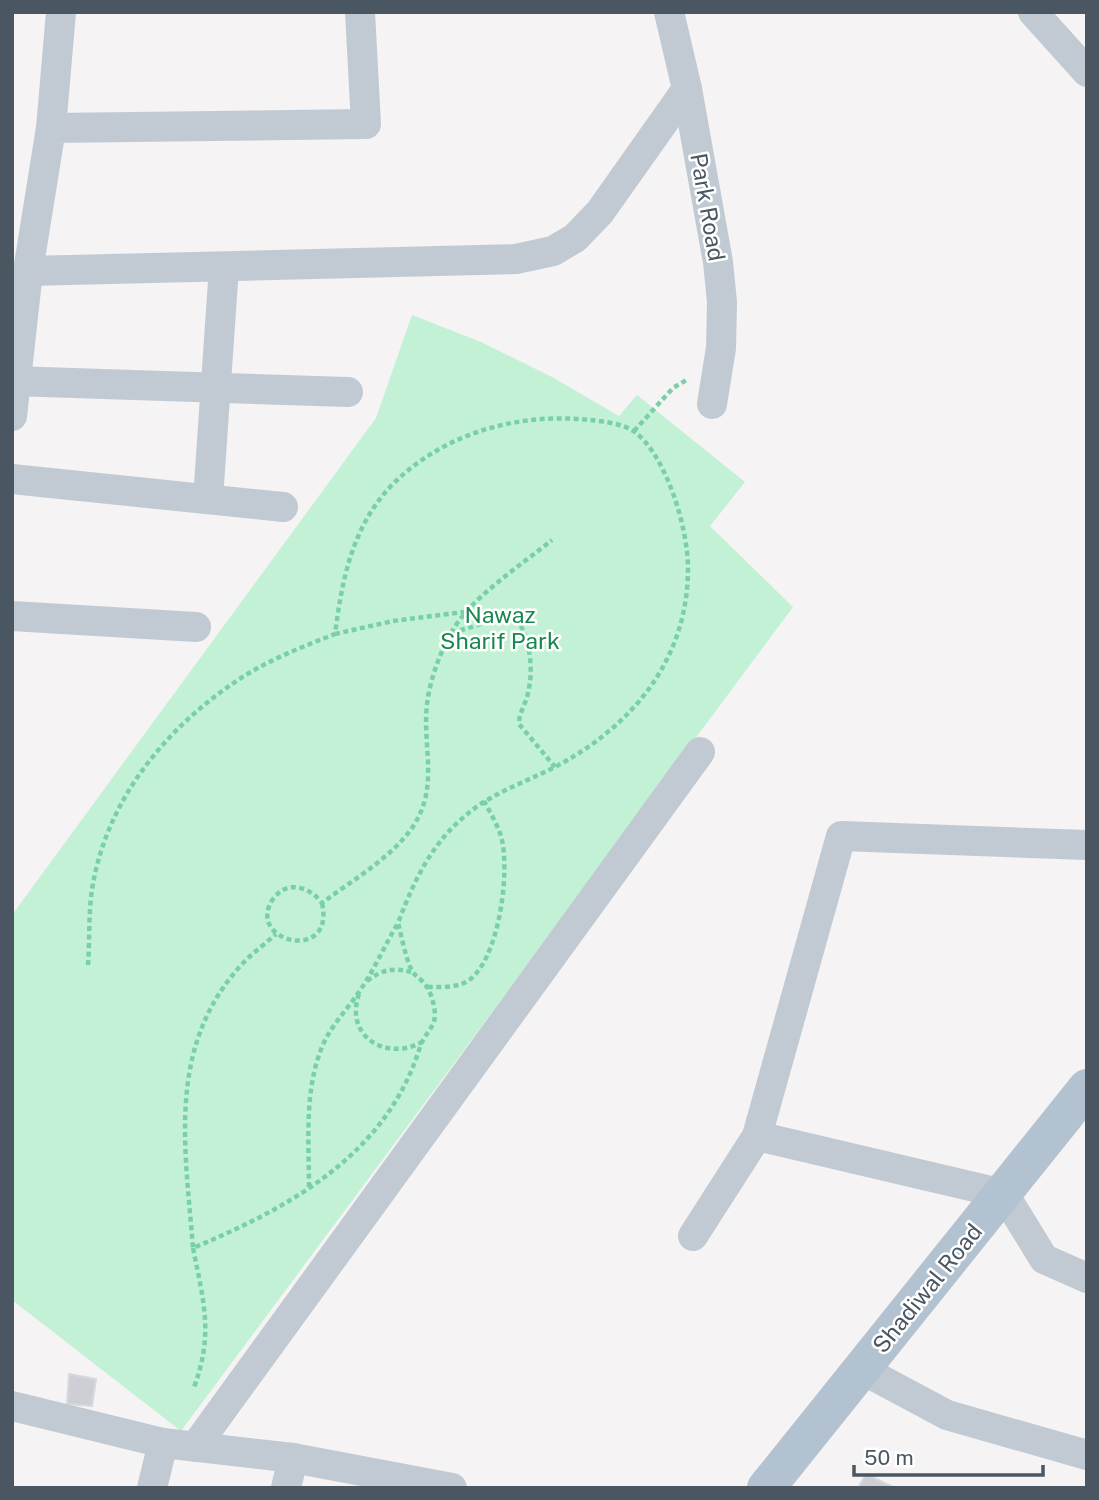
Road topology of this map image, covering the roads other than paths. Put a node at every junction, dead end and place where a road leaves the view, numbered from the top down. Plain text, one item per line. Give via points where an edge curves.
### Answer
1 (61, 12) edge
2 (670, 12) edge
3 (1033, 12) edge
4 (354, 13) edge
5 (1087, 72) edge
6 (687, 89) junction
7 (51, 128) junction
8 (225, 267) junction
9 (28, 271) junction
10 (14, 381) edge
11 (216, 388) junction
12 (348, 392) dead end
13 (712, 404) dead end
14 (12, 416) edge
15 (12, 479) edge
16 (208, 499) junction
17 (282, 507) dead end
18 (12, 616) edge
19 (196, 627) dead end
20 (700, 752) dead end
21 (1087, 845) edge
22 (1087, 1088) edge
23 (757, 1136) junction
24 (1004, 1194) junction
25 (693, 1236) dead end
26 (1087, 1278) edge
27 (861, 1369) junction
28 (12, 1406) edge
29 (163, 1443) junction
30 (194, 1447) junction
31 (1087, 1455) edge
32 (293, 1458) junction
33 (152, 1488) edge
34 (286, 1488) edge
35 (452, 1488) edge
36 (766, 1488) edge

1 - 7 street
2 - 6 street, Park Road
3 - 5 street
4 - 7 street via 366,124
6 - 8 street via 600,212 553,251 516,259
6 - 13 street, Park Road via 722,302
7 - 9 street
8 - 9 street
8 - 11 street
9 - 10 street
10 - 11 street
10 - 14 street
11 - 12 street
11 - 16 street
15 - 16 street
16 - 17 street
18 - 19 street
20 - 30 street
21 - 23 street via 841,836
22 - 24 main road, Shadiwal Road
23 - 24 street
23 - 25 street
24 - 26 street via 1044,1259
24 - 27 main road, Shadiwal Road
27 - 31 street via 947,1415
27 - 36 main road, Shadiwal Road
28 - 29 street
29 - 30 street
29 - 33 street
30 - 32 street
32 - 34 street
32 - 35 street

